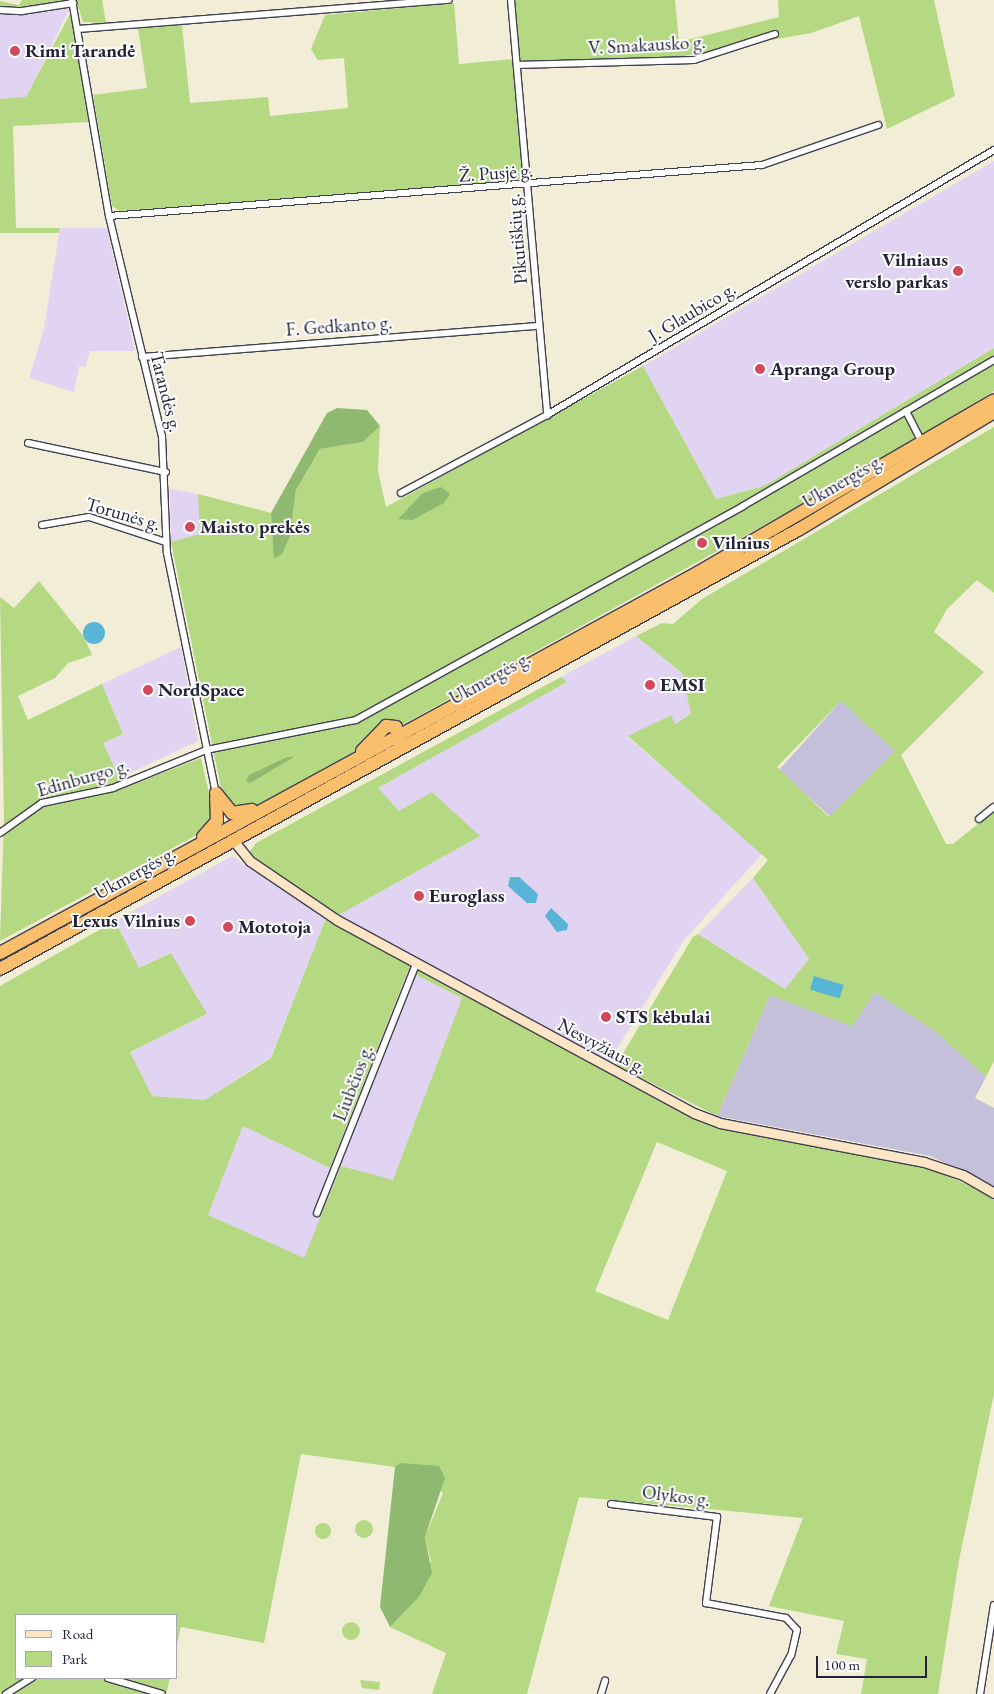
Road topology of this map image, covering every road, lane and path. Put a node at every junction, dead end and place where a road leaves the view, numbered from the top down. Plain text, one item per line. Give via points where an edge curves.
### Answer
1 (449, 0) edge
2 (512, 0) edge
3 (73, 2) edge
4 (0, 10) edge
5 (78, 29) junction
6 (775, 34) dead end
7 (517, 65) junction
8 (878, 125) dead end
9 (994, 150) edge
10 (527, 186) junction
11 (109, 216) junction
12 (538, 326) junction
13 (142, 357) junction
14 (994, 360) edge
15 (994, 400) edge
16 (906, 411) junction
17 (994, 412) edge
18 (547, 416) junction
19 (28, 442) dead end
20 (923, 443) junction
21 (166, 472) junction
22 (401, 493) dead end
23 (42, 524) dead end
24 (166, 542) junction
25 (400, 735) junction
26 (206, 750) junction
27 (373, 764) junction
28 (216, 793) junction
29 (274, 803) junction
30 (994, 807) edge
31 (979, 819) dead end
32 (0, 833) edge
33 (233, 840) junction
34 (190, 849) junction
35 (4, 950) edge
36 (416, 964) junction
37 (0, 970) edge
38 (994, 1193) edge
39 (317, 1213) dead end
40 (611, 1504) dead end
41 (994, 1605) edge
42 (30, 1679) edge
43 (111, 1679) edge
44 (605, 1681) dead end
45 (6, 1694) edge
46 (162, 1694) edge
47 (601, 1694) edge
48 (770, 1694) edge
49 (980, 1694) edge

1 - 5 street
2 - 7 street, Pikutiškių g.
3 - 4 street via 22,12
3 - 5 street, Tarandės g.
5 - 11 street, Tarandės g.
6 - 7 street, V. Smakausko g. via 717,56 694,60
7 - 10 street, Pikutiškių g.
8 - 10 street, Ž. Pusjė g. via 762,165
9 - 18 street, J. Glaubico g.
10 - 11 street, Ž. Pusjė g.
10 - 12 street, Pikutiškių g.
11 - 13 street, Tarandės g.
12 - 13 street, F. Gedkanto g.
12 - 18 street, Pikutiškių g.
13 - 21 street, Tarandės g. via 159,421
14 - 16 street, Edinburgo g.
15 - 20 highway, Ukmergės g.
16 - 20 street
16 - 26 street, Edinburgo g. via 356,720
17 - 27 highway, Ukmergės g. via 798,530
18 - 22 street, J. Glaubico g.
19 - 21 street
20 - 25 highway, Ukmergės g.
21 - 24 street, Tarandės g.
23 - 24 street, Torunės g. via 89,517
24 - 26 street, Tarandės g.
25 - 27 highway via 399,741
25 - 29 highway, Ukmergės g. via 396,727 386,726 354,760
26 - 28 street, Tarandės g.
26 - 32 street, Edinburgo g. via 113,788 42,803
27 - 33 highway, Ukmergės g.
28 - 29 highway via 235,814
28 - 34 highway via 217,821
29 - 34 highway, Ukmergės g.
30 - 31 street
33 - 36 street, Nesvyžiaus g. via 250,860 313,904
33 - 37 highway, Ukmergės g.
34 - 35 highway, Ukmergės g.
36 - 38 street, Nesvyžiaus g. via 720,1124 924,1162 963,1175
36 - 39 street, Liubčios g.
40 - 48 street, Olykos g. via 717,1517 704,1595 711,1607 786,1618 797,1630 791,1654
41 - 49 street
42 - 45 street
43 - 46 street
44 - 47 street

